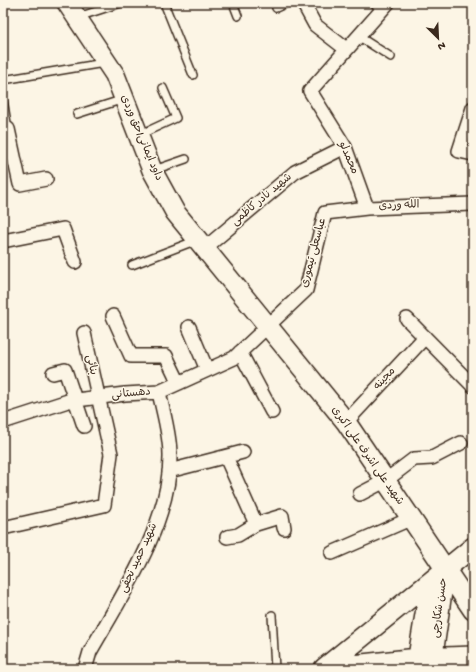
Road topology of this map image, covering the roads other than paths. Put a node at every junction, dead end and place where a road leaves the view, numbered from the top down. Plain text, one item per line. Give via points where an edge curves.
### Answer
1 (121, 3) edge
2 (164, 3) edge
3 (233, 3) edge
4 (287, 3) edge
5 (303, 3) edge
6 (103, 6) edge
7 (381, 6) edge
8 (276, 8) dead end
9 (72, 10) edge
10 (238, 16) dead end
11 (358, 36) junction
12 (346, 50) junction
13 (391, 57) dead end
14 (106, 62) junction
15 (193, 75) dead end
16 (3, 80) edge
17 (164, 88) dead end
18 (3, 99) edge
19 (124, 99) junction
20 (473, 108) edge
21 (77, 114) dead end
22 (5, 129) edge
23 (139, 135) junction
24 (345, 147) junction
25 (473, 154) edge
26 (186, 159) dead end
27 (152, 170) junction
28 (46, 179) dead end
29 (473, 204) edge
30 (367, 208) junction
31 (325, 213) joint
32 (3, 241) edge
33 (201, 245) junction
34 (75, 262) dead end
35 (132, 265) dead end
36 (113, 316) dead end
37 (407, 319) dead end
38 (267, 326) junction
39 (189, 327) dead end
40 (84, 333) dead end
41 (425, 337) junction
42 (240, 352) junction
43 (207, 370) junction
44 (53, 373) dead end
45 (179, 383) junction
46 (473, 386) edge
47 (159, 392) junction
48 (99, 397) junction
49 (76, 400) junction
50 (272, 412) dead end
51 (3, 422) edge
52 (346, 422) junction
53 (84, 426) dead end
54 (461, 443) dead end
55 (243, 452) dead end
56 (226, 457) junction
57 (169, 471) junction
58 (385, 481) junction
59 (360, 494) dead end
60 (410, 519) junction
61 (256, 524) junction
62 (3, 528) edge
63 (284, 528) dead end
64 (227, 537) dead end
65 (473, 547) edge
66 (332, 553) dead end
67 (445, 571) junction
68 (430, 584) junction
69 (473, 610) edge
70 (272, 615) dead end
71 (473, 656) edge
72 (425, 663) edge
73 (319, 668) edge
74 (86, 669) edge
75 (275, 669) edge

1 - 6 lane
2 - 15 lane
3 - 10 lane
4 - 8 lane
5 - 12 street via 315,25
6 - 9 lane
7 - 11 street
9 - 14 street, داود ایمانی/حق وردی
11 - 12 street
11 - 13 lane
12 - 24 street, محمدلو via 310,91
14 - 16 lane
14 - 19 street, داود ایمانی/حق وردی
17 - 23 lane via 176,118
18 - 22 lane
19 - 21 lane
19 - 23 street, داود ایمانی/حق وردی
20 - 25 street via 459,150
22 - 28 street via 20,184
23 - 27 street, داود ایمانی/حق وردی
24 - 30 street, محمدلو
24 - 33 street, شهید نادر کاظمی via 295,172
26 - 27 lane
27 - 33 street, داود ایمانی/حق وردی via 175,212
29 - 30 street, الله وردی
30 - 31 street, الله وردی
31 - 38 street, عباسعلی تیموری via 306,290
32 - 34 street via 63,229
33 - 35 lane
33 - 38 street, داود ایمانی/حق وردی
36 - 45 street via 131,356 166,356
37 - 41 street
38 - 42 street, دهستانی
38 - 52 street, شهید علی اشرف علی اکبری
39 - 43 street
40 - 48 street, بنائی
41 - 46 street
41 - 52 street, مجینه
42 - 43 street, دهستانی via 234,358
42 - 50 street
43 - 45 street, دهستانی
44 - 49 street via 65,370
45 - 47 street, دهستانی
47 - 48 street, دهستانی
47 - 57 street, شهید حمید نجفی via 170,453
48 - 49 street, دهستانی
48 - 62 street, بنائی via 111,454 104,505
49 - 51 street, دهستانی
49 - 53 street
52 - 58 street, شهید علی اشرف علی اکبری
54 - 58 street via 432,458 414,459
55 - 56 street
56 - 57 street
56 - 61 street
57 - 74 street, شهید حمید نجفی via 169,480 155,531 90,652
58 - 59 street
58 - 60 street, شهید علی اشرف علی اکبری
60 - 66 street
60 - 67 street, شهید علی اشرف علی اکبری
61 - 63 street via 282,516
61 - 64 street via 238,535
65 - 67 street, حسن شکارچی
67 - 68 street
67 - 69 street, شهید علی اشرف علی اکبری
67 - 72 street, حسن شکارچی
68 - 72 street, حسن شکارچی
68 - 73 street
70 - 75 lane
71 - 72 street
72 - 73 street

